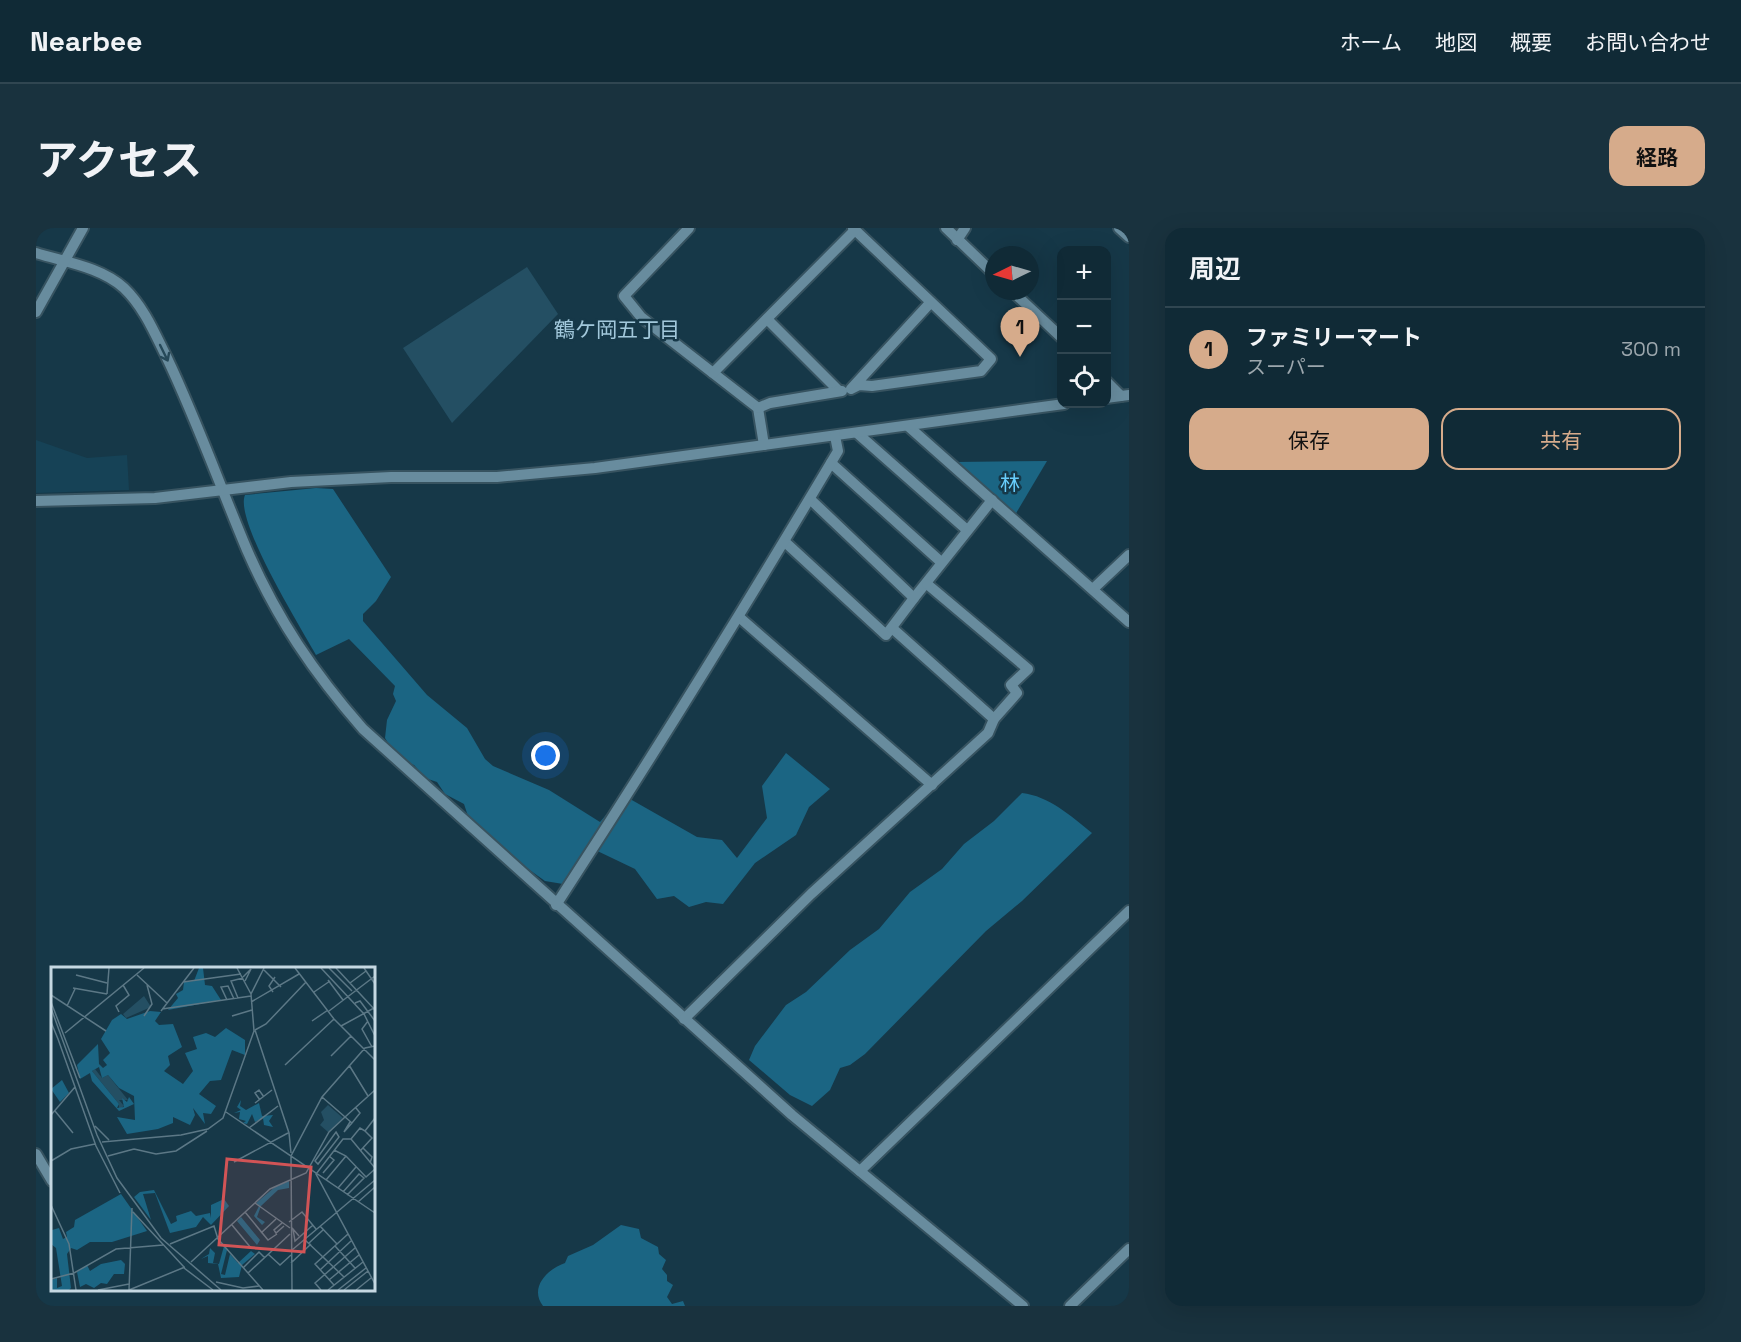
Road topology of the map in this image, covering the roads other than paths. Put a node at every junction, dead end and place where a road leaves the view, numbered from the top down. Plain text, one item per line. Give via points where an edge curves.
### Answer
1 (83, 228) edge
2 (689, 228) edge
3 (946, 228) edge
4 (965, 228) edge
5 (1119, 228) edge
6 (854, 229) edge
7 (1129, 237) edge
8 (957, 240) junction
9 (36, 253) edge
10 (66, 262) junction
11 (985, 266) edge
12 (1022, 300) edge
13 (931, 302) junction
14 (36, 312) edge
15 (766, 320) junction
16 (1057, 333) edge
17 (713, 373) junction
18 (1111, 384) edge
19 (850, 389) junction
20 (838, 391) junction
21 (1125, 395) edge
22 (1057, 405) edge
23 (758, 408) junction
24 (908, 426) junction
25 (857, 433) junction
26 (835, 436) junction
27 (764, 445) junction
28 (831, 463) junction
29 (224, 490) junction
30 (810, 499) junction
31 (992, 500) junction
32 (36, 501) edge
33 (967, 530) junction
34 (785, 542) junction
35 (1129, 555) edge
36 (941, 562) junction
37 (927, 584) junction
38 (1093, 589) junction
39 (914, 598) junction
40 (739, 617) junction
41 (1129, 621) edge
42 (892, 628) junction
43 (994, 719) junction
44 (932, 785) junction
45 (556, 905) junction
46 (1129, 911) edge
47 (684, 1019) junction
48 (36, 1154) edge
49 (860, 1171) junction
50 (51, 1179) edge
51 (1129, 1249) edge
52 (1023, 1306) edge
53 (1070, 1306) edge

1 - 10 street
2 - 17 street via 624,296 641,317
3 - 8 street
4 - 8 street
5 - 7 street
6 - 13 street
6 - 15 street
8 - 11 street
9 - 10 street
10 - 14 street
10 -> 29 street via 115,281 136,302 189,404
12 - 16 street
13 - 19 street
13 - 19 street via 991,359 981,371
15 - 17 street
15 - 20 street
17 - 23 street
18 - 21 street
19 - 20 street
20 - 23 street
22 - 24 street
23 - 27 street
24 - 25 street
24 - 31 street
25 - 26 street
25 - 33 street
26 - 27 street
26 - 28 street via 838,452
27 - 29 street via 497,477 391,477
28 - 30 street
28 - 36 street
29 - 32 street via 114,500
29 - 45 street via 275,609 328,690 363,729
30 - 34 street
30 - 39 street
31 - 33 street
31 - 38 street
33 - 36 street
34 - 40 street
34 - 42 street via 886,635
35 - 38 street
36 - 37 street
37 - 39 street
37 - 43 street via 1028,669 1011,686 1017,693
38 - 41 street
39 - 42 street
40 - 44 street
40 - 45 street
42 - 43 street
43 - 44 street via 988,733
44 - 47 street via 811,894
45 - 47 street
46 - 49 street
47 - 49 street
48 - 50 street
49 - 52 street
51 - 53 street

